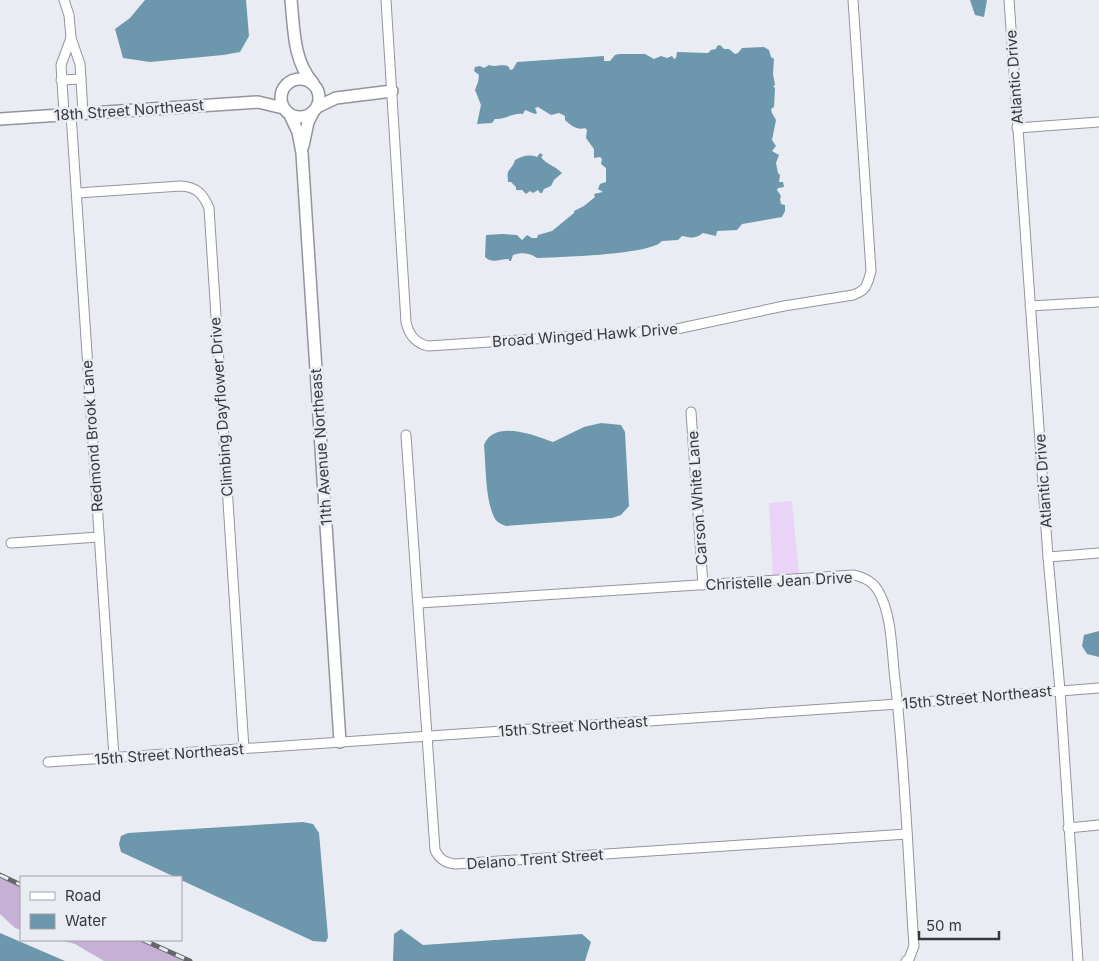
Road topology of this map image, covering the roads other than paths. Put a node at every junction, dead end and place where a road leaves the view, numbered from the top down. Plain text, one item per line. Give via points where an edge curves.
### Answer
1 (64, 0) edge
2 (291, 0) edge
3 (386, 0) edge
4 (853, 0) edge
5 (1009, 0) edge
6 (71, 38) junction
7 (296, 43) junction
8 (81, 79) junction
9 (62, 80) junction
10 (315, 86) junction
11 (285, 87) junction
12 (392, 91) junction
13 (350, 95) junction
14 (258, 102) junction
15 (315, 109) junction
16 (286, 111) junction
17 (72, 114) junction
18 (0, 118) edge
19 (1099, 122) edge
20 (1018, 128) junction
21 (302, 152) junction
22 (77, 193) junction
23 (1099, 302) edge
24 (1030, 306) junction
25 (692, 412) dead end
26 (406, 435) dead end
27 (99, 537) junction
28 (11, 543) dead end
29 (1099, 553) edge
30 (1048, 557) junction
31 (703, 585) junction
32 (419, 603) junction
33 (1099, 688) edge
34 (1060, 690) junction
35 (898, 704) junction
36 (427, 736) junction
37 (340, 742) junction
38 (244, 749) junction
39 (114, 757) junction
40 (48, 762) dead end
41 (1099, 824) edge
42 (1068, 828) junction
43 (907, 834) junction
44 (906, 961) edge
45 (1078, 961) edge

1 - 6 street, Redmond Brook Lane
2 - 7 street
3 - 12 street, Broad Winged Hawk Drive
4 - 12 street, Broad Winged Hawk Drive via 871,271 862,292 853,296 784,306 672,330 421,344 408,331 406,322
5 - 20 street, Atlantic Drive
6 - 8 street, Redmond Brook Lane via 80,64
6 - 9 street, Redmond Brook Lane via 61,65
7 - 10 street via 303,70
7 - 11 street via 294,64
8 - 9 street
8 - 17 street, Redmond Brook Lane
9 - 17 street, Redmond Brook Lane
10 - 11 street via 300,79
10 - 13 street via 332,93
10 - 15 street via 319,98
11 - 14 street, 18th Street Northeast
11 - 16 street via 281,100
12 - 13 street
13 - 15 street
14 - 16 street, 18th Street Northeast
14 - 17 street, 18th Street Northeast
15 - 16 street via 302,118
15 - 21 street, 11th Avenue Northeast
16 - 21 street, 11th Avenue Northeast via 298,132
17 - 18 street, 18th Street Northeast
17 - 22 street, Redmond Brook Lane
19 - 20 street
20 - 24 street, Atlantic Drive
21 - 37 street, 11th Avenue Northeast
22 - 27 street, Redmond Brook Lane
22 - 38 street, Climbing Dayflower Drive via 190,187 204,197 209,208
23 - 24 street
24 - 30 street, Atlantic Drive
25 - 31 street, Carson White Lane
26 - 32 street, Delano Trent Street
27 - 28 street
27 - 39 street, Redmond Brook Lane
29 - 30 street
30 - 34 street, Atlantic Drive
31 - 32 street, Christelle Jean Drive
31 - 35 street, Christelle Jean Drive via 854,575 867,578 877,588 888,618
32 - 36 street, Delano Trent Street
33 - 34 street, 15th Street Northeast
34 - 35 street, 15th Street Northeast
34 - 42 street, Atlantic Drive
35 - 36 street, 15th Street Northeast
35 - 43 street, Christelle Jean Drive
36 - 37 street, 15th Street Northeast
36 - 43 street, Delano Trent Street via 435,850 438,857 447,863
37 - 38 street, 15th Street Northeast
38 - 39 street, 15th Street Northeast
39 - 40 street, 15th Street Northeast
41 - 42 street
42 - 45 street, Atlantic Drive
43 - 44 street, Christelle Jean Drive via 914,946

